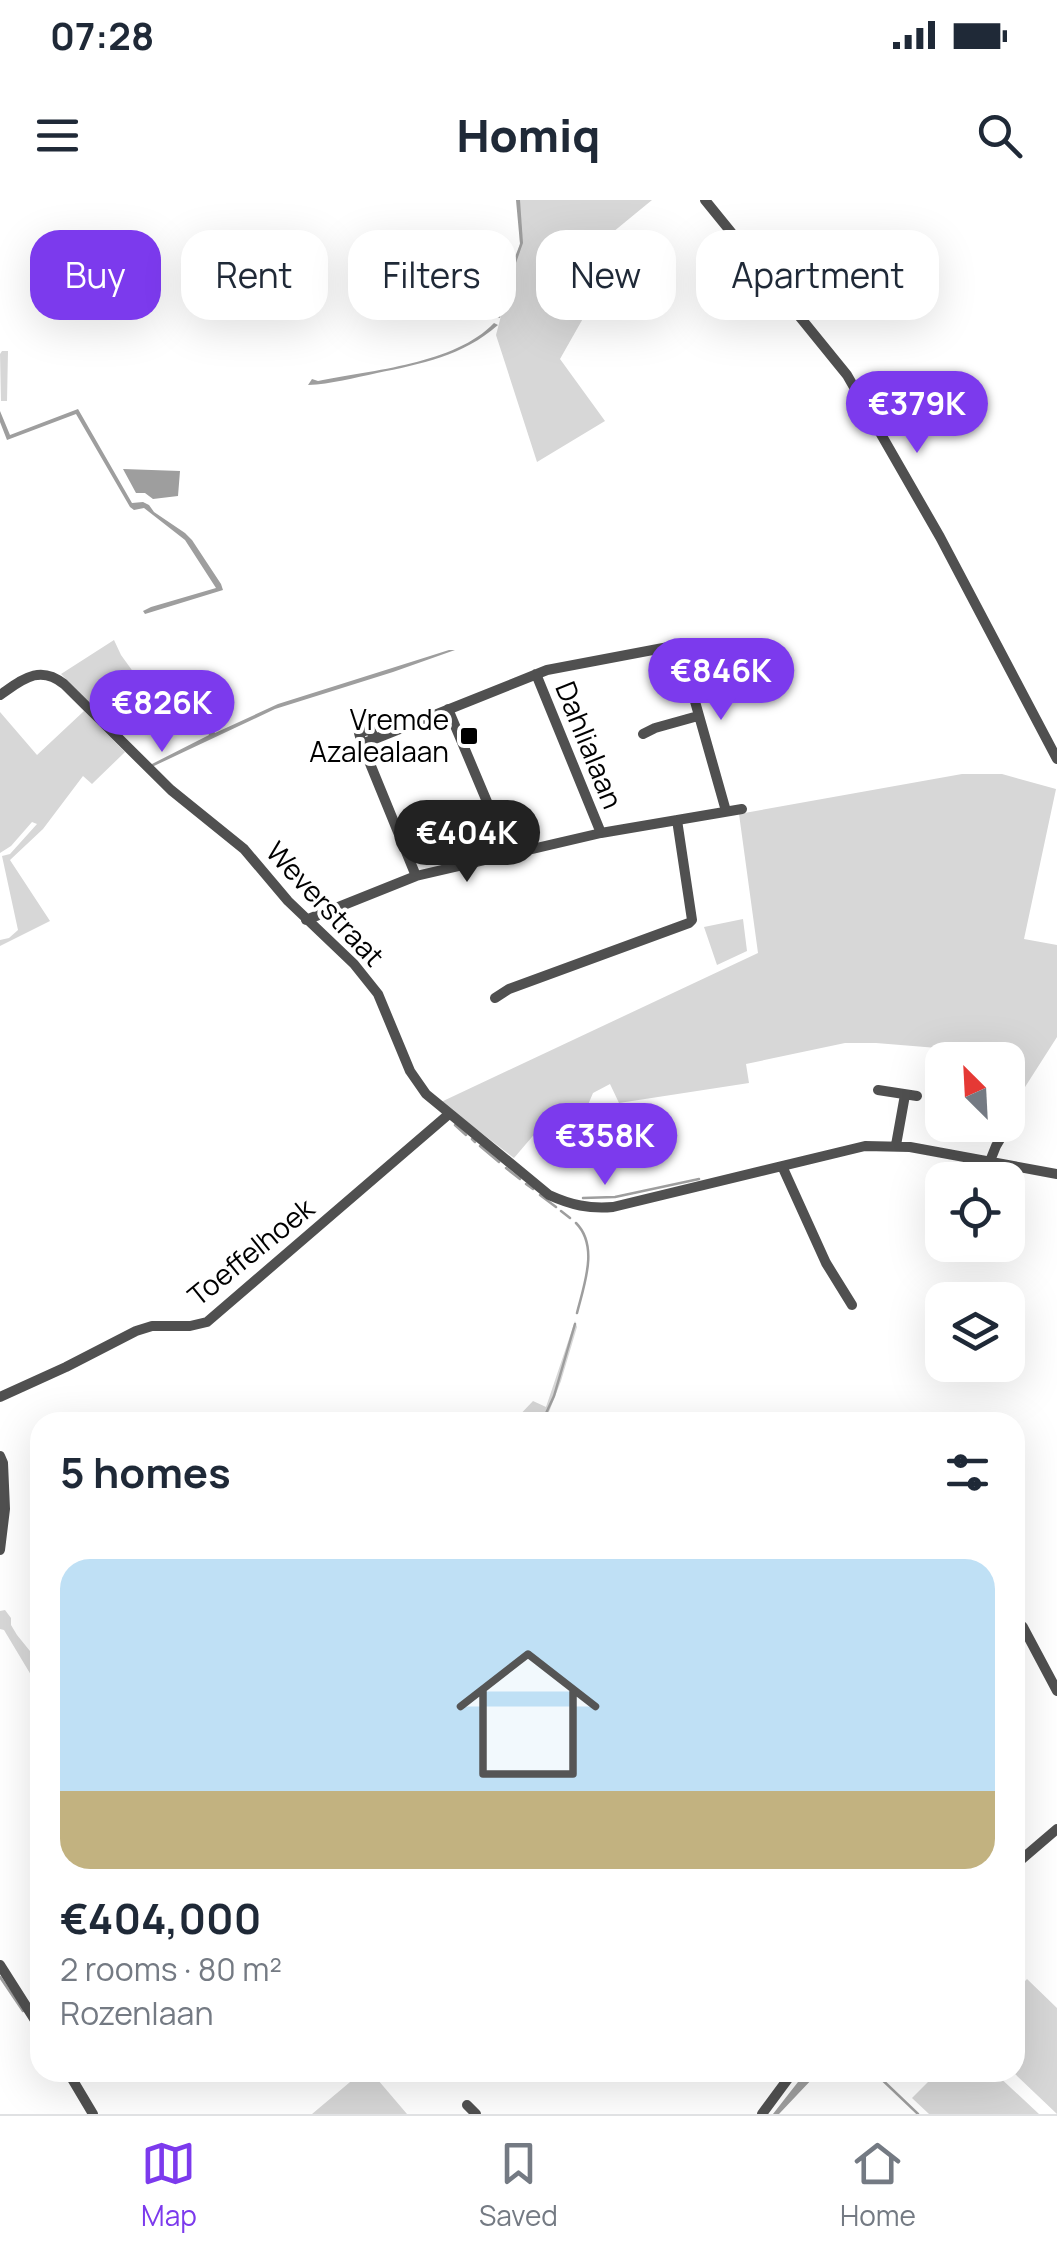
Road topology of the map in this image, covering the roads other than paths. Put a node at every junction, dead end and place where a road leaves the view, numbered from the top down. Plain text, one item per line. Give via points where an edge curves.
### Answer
1 (705, 200) edge
2 (536, 674) junction
3 (0, 695) edge
4 (448, 710) junction
5 (698, 716) junction
6 (642, 734) dead end
7 (1057, 759) edge
8 (742, 808) dead end
9 (726, 811) junction
10 (676, 820) junction
11 (601, 834) junction
12 (509, 854) junction
13 (416, 876) junction
14 (306, 920) junction
15 (496, 998) dead end
16 (878, 1090) dead end
17 (448, 1114) junction
18 (998, 1142) edge
19 (896, 1145) junction
20 (990, 1161) junction
21 (782, 1166) junction
22 (1057, 1174) edge
23 (852, 1305) dead end
24 (0, 1398) edge
25 (0, 1456) edge
26 (0, 1550) edge
27 (1025, 1631) edge
28 (1057, 1691) edge
29 (1057, 1829) edge
30 (1025, 1856) edge
31 (0, 1966) edge
32 (30, 2012) edge
33 (74, 2082) edge
34 (786, 2082) edge
35 (467, 2105) dead end
36 (93, 2114) edge
37 (476, 2114) edge
38 (762, 2114) edge

1 - 7 street via 847,375
2 - 4 street
2 - 5 street via 679,645
2 - 11 street, Dahlialaan
3 - 14 street, Weverstraat via 38,674 58,678 171,790 244,849
4 - 12 street
4 - 13 street via 375,739 370,729 360,733
5 - 6 street
5 - 9 street
8 - 9 street
9 - 10 street
10 - 11 street
10 - 15 street via 689,923
11 - 12 street
12 - 13 street
13 - 14 street
14 - 17 street, Weverstraat via 378,994 416,1083
16 - 19 street via 911,1096
17 - 21 street, Weverstraat via 549,1194 579,1207 613,1207
17 - 24 street, Toeffelhoek via 207,1322 136,1330
18 - 20 street
19 - 20 street, Weverstraat
19 - 21 street, Weverstraat
20 - 22 street, Weverstraat
21 - 23 street
25 - 26 street
27 - 28 street
29 - 30 street
31 - 32 street
33 - 36 street
34 - 38 street
35 - 37 street

